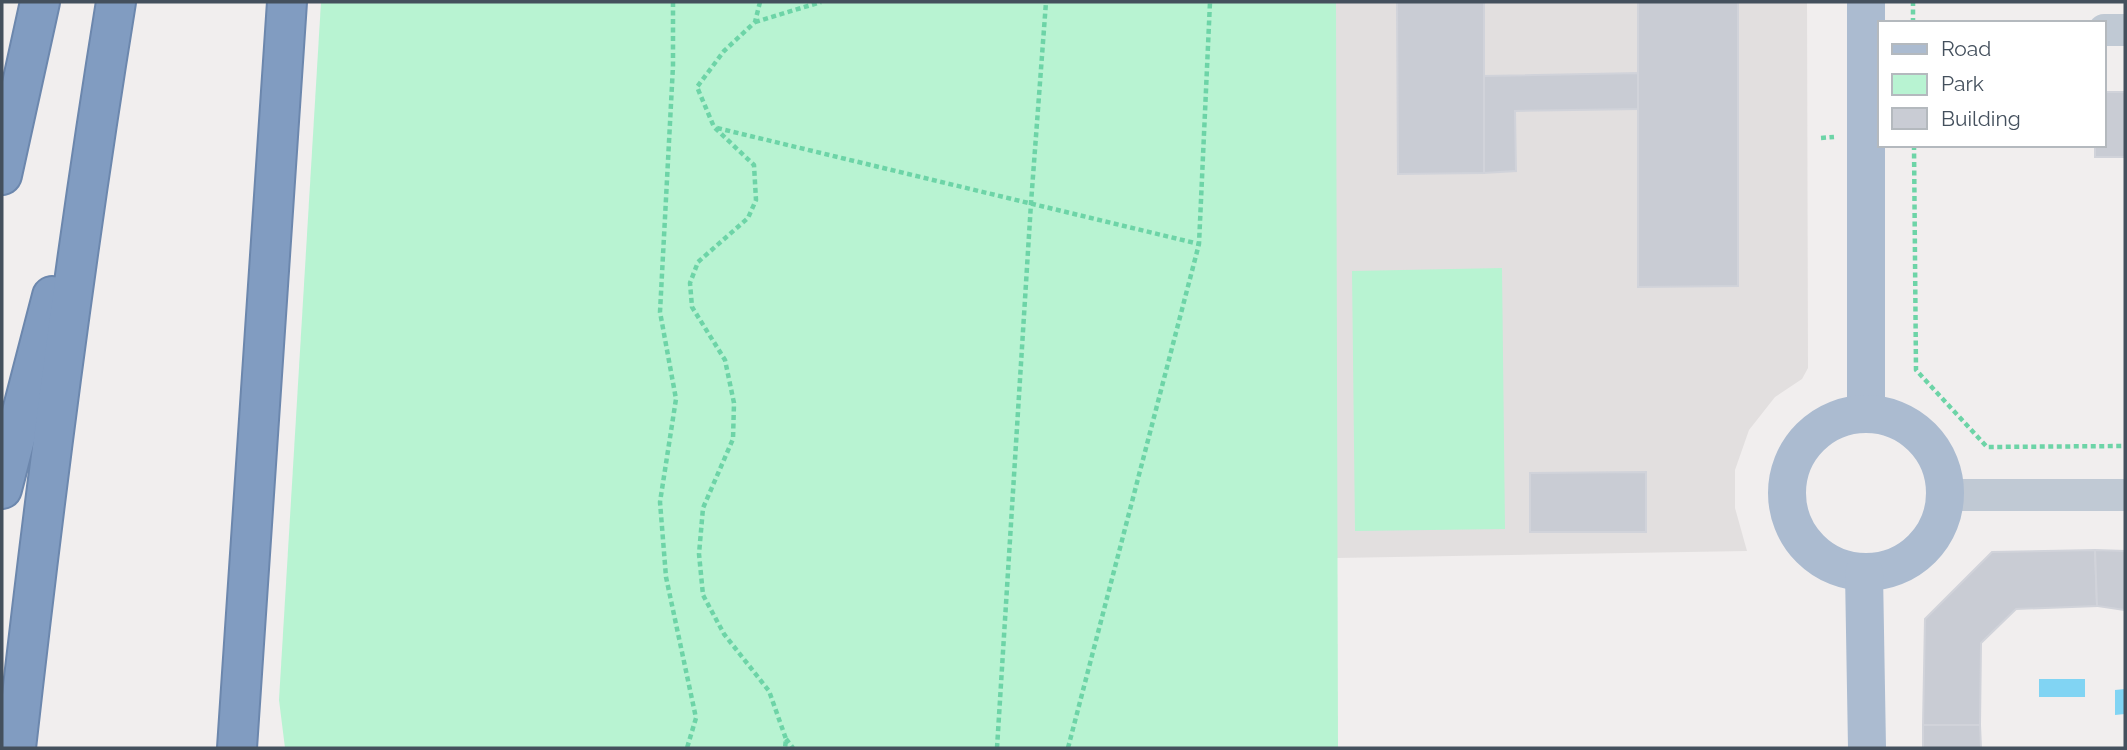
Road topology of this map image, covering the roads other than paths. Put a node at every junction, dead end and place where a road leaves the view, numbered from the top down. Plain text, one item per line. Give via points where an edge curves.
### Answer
1 (40, 2) edge
2 (116, 2) edge
3 (287, 2) edge
4 (1871, 21) edge
5 (2106, 30) edge
6 (2125, 30) edge
7 (93, 146) junction
8 (2, 175) edge
9 (261, 401) junction
10 (1866, 414) junction
11 (2, 489) edge
12 (1946, 495) junction
13 (2125, 495) edge
14 (1864, 573) junction
15 (16, 748) edge
16 (237, 748) edge
17 (263, 748) edge
18 (1867, 748) edge

1 - 8 highway
2 - 7 highway
3 - 9 highway
4 - 10 main road
5 - 6 street
7 - 11 highway
7 - 15 highway
9 - 16 highway
9 - 17 highway
10 - 12 main road via 1892,418 1915,430 1933,449
10 - 14 main road via 1839,419 1815,432 1798,453 1788,479 1788,506 1797,532 1814,553 1837,567
12 - 13 street
12 - 14 main road via 1940,523 1927,544 1910,560 1888,570
14 - 18 main road

